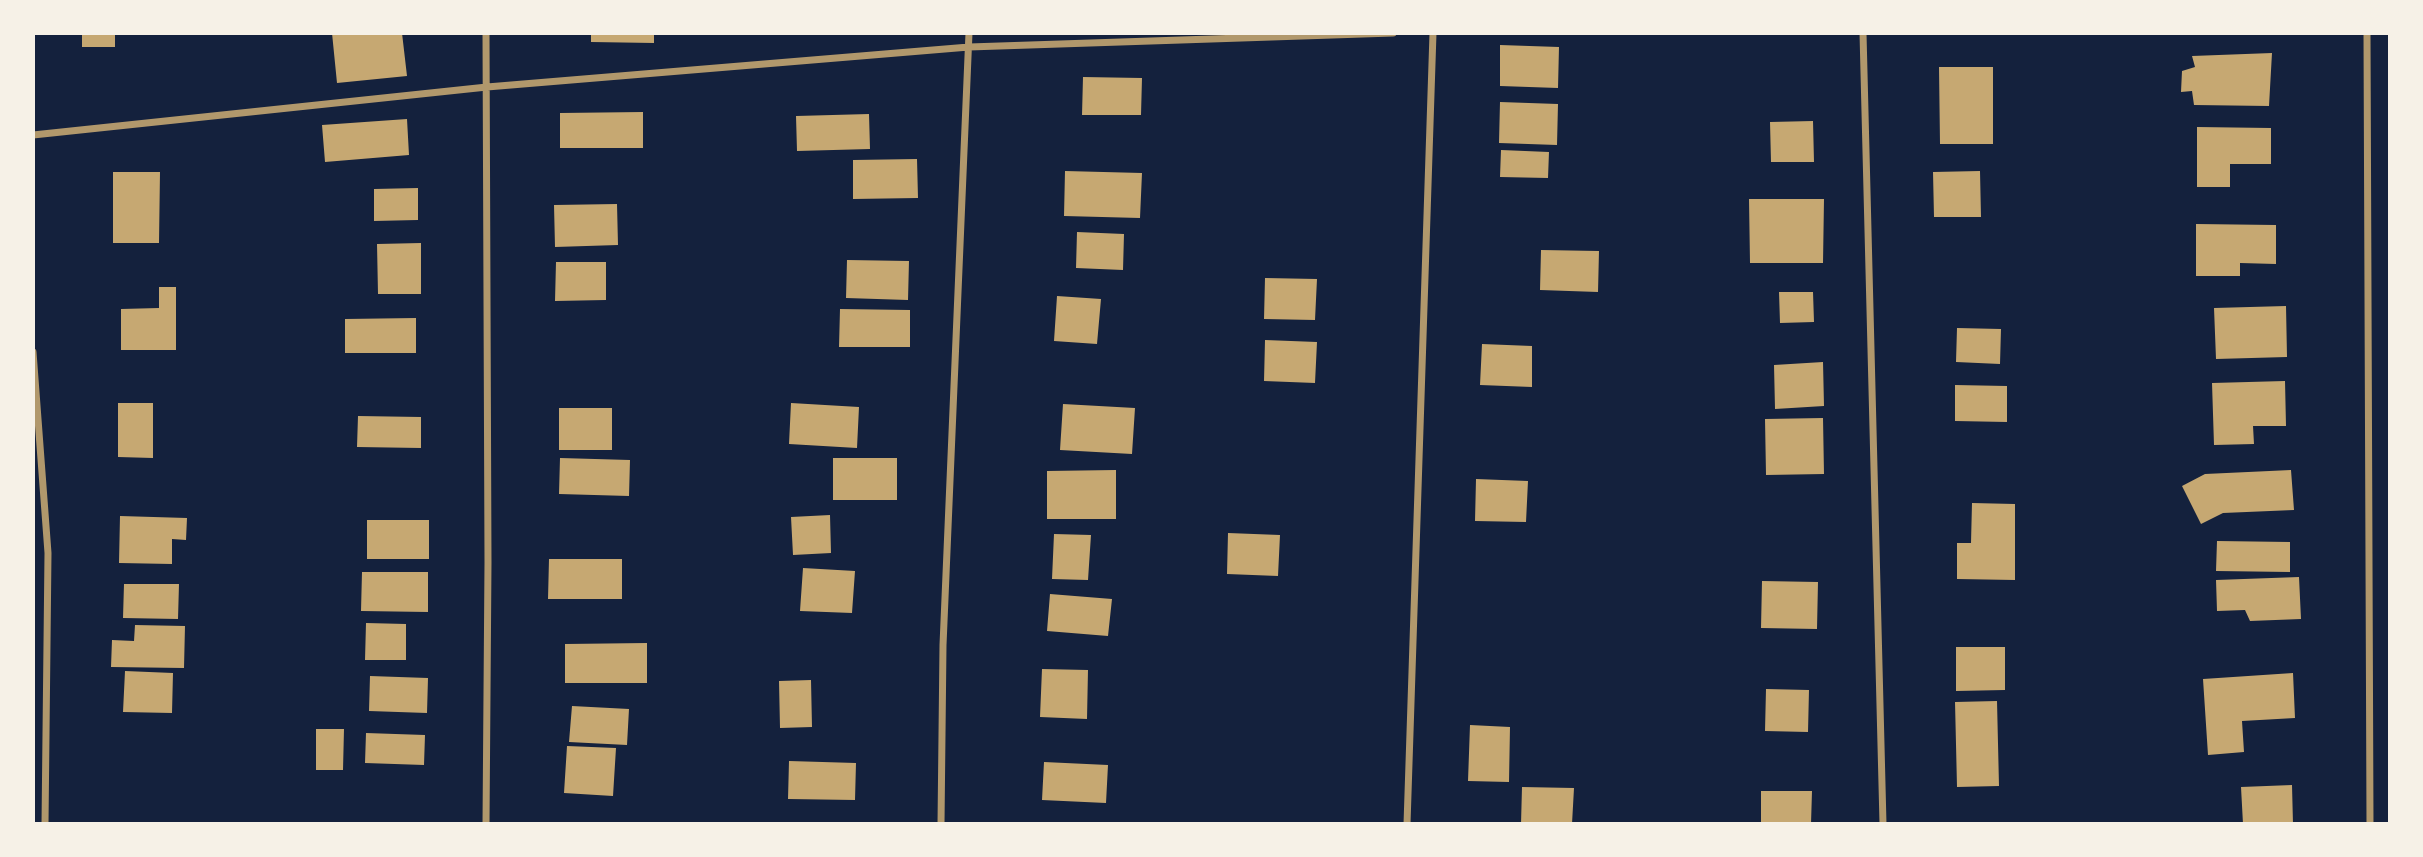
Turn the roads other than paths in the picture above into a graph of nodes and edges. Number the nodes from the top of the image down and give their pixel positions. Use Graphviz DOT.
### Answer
graph roads {
  1 [pos="486,33"];
  2 [pos="969,33"];
  3 [pos="1393,33"];
  4 [pos="1433,33"];
  5 [pos="1863,33"];
  6 [pos="2367,33"];
  7 [pos="969,47"];
  8 [pos="487,87"];
  9 [pos="33,135"];
  10 [pos="33,352"];
  11 [pos="45,824"];
  12 [pos="486,824"];
  13 [pos="941,824"];
  14 [pos="1407,824"];
  15 [pos="1882,824"];
  16 [pos="2370,824"];
  1 -- 8 [label="street"];
  2 -- 7 [label="street"];
  3 -- 7 [label="street"];
  4 -- 14 [label="street"];
  5 -- 15 [label="street"];
  6 -- 16 [label="street"];
  7 -- 8 [label="street"];
  7 -- 13 [label="street"];
  8 -- 9 [label="street"];
  8 -- 12 [label="street"];
  10 -- 11 [label="street"];
}
